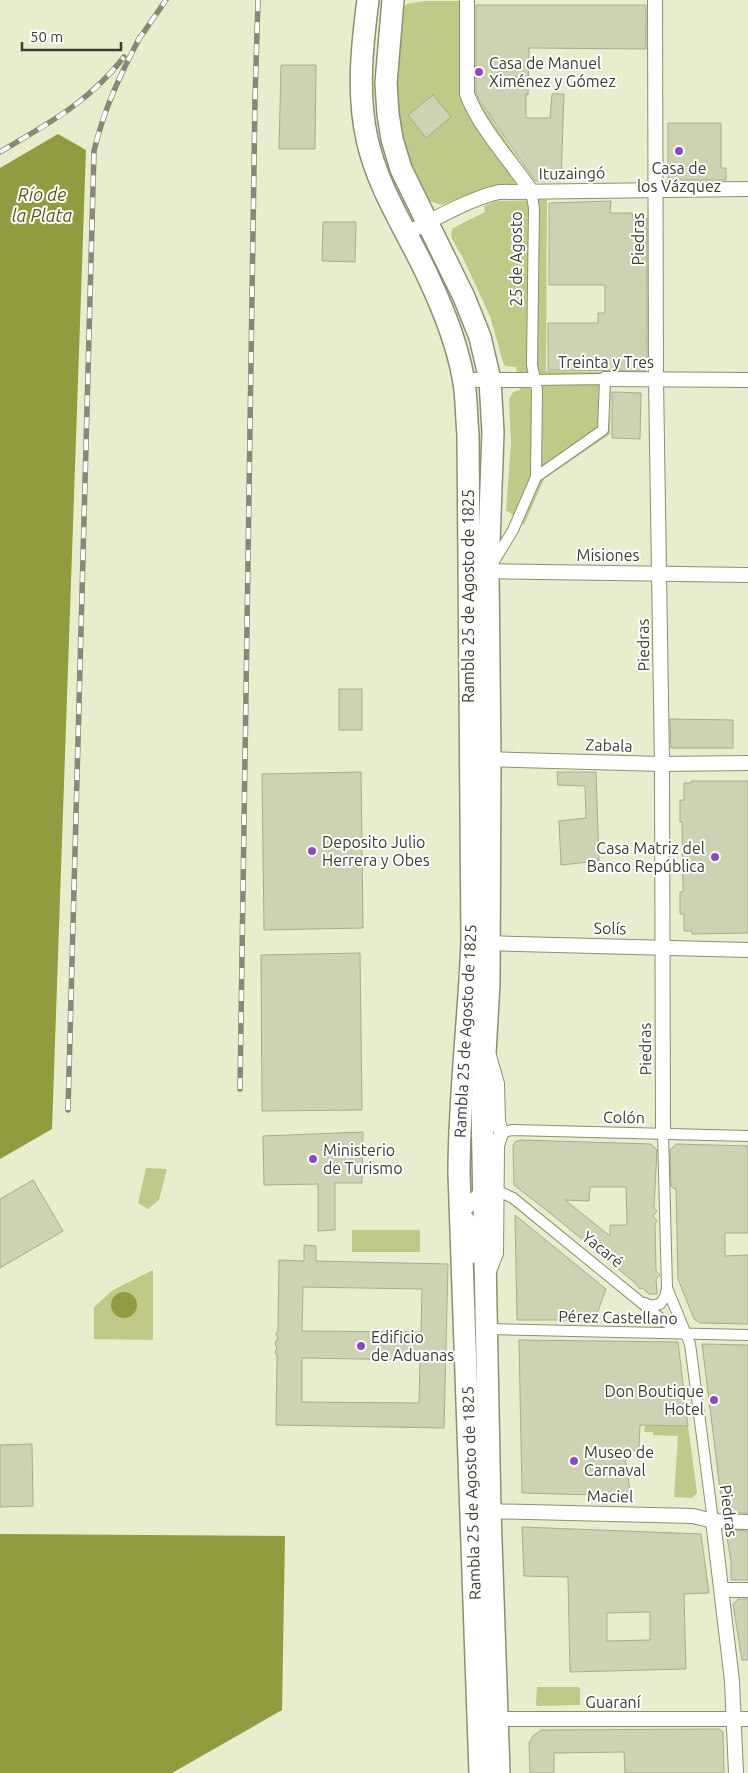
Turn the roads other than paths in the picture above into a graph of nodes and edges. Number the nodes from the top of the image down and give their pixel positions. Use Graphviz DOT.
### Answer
graph roads {
  1 [pos="368,0"];
  2 [pos="393,0"];
  3 [pos="467,0"];
  4 [pos="655,0"];
  5 [pos="655,189"];
  6 [pos="748,189"];
  7 [pos="531,191"];
  8 [pos="428,222"];
  9 [pos="406,234"];
  10 [pos="604,379"];
  11 [pos="656,379"];
  12 [pos="464,380"];
  13 [pos="490,380"];
  14 [pos="535,380"];
  15 [pos="748,380"];
  16 [pos="536,477"];
  17 [pos="478,571"];
  18 [pos="659,572"];
  19 [pos="748,575"];
  20 [pos="480,759"];
  21 [pos="748,763"];
  22 [pos="662,764"];
  23 [pos="481,943"];
  24 [pos="662,947"];
  25 [pos="748,950"];
  26 [pos="485,1043"];
  27 [pos="663,1133"];
  28 [pos="501,1134"];
  29 [pos="748,1136"];
  30 [pos="491,1191"];
  31 [pos="461,1213"];
  32 [pos="667,1288"];
  33 [pos="639,1301"];
  34 [pos="486,1329"];
  35 [pos="686,1334"];
  36 [pos="748,1335"];
  37 [pos="487,1368"];
  38 [pos="481,1511"];
  39 [pos="713,1521"];
  40 [pos="748,1522"];
  41 [pos="722,1590"];
  42 [pos="748,1590"];
  43 [pos="488,1719"];
  44 [pos="741,1719"];
  45 [pos="480,1773"];
  46 [pos="499,1773"];
  47 [pos="736,1773"];
  1 -- 9 [label="main road, Rambla 25 de Agosto de 1825"];
  2 -- 8 [label="main road, Rambla 25 de Agosto de 1825"];
  3 -- 7 [label="street, 25 de Agosto"];
  4 -- 5 [label="street, Piedras"];
  5 -- 6 [label="street, Ituzaingó"];
  5 -- 7 [label="street, Ituzaingó"];
  5 -- 11 [label="street, Piedras"];
  7 -- 8 [label="street, Ituzaingó"];
  7 -- 14 [label="street, 25 de Agosto"];
  8 -- 9 [label="street, Ituzaingó"];
  8 -- 13 [label="main road, Rambla 25 de Agosto de 1825"];
  9 -- 12 [label="main road, Rambla 25 de Agosto de 1825"];
  10 -- 11 [label="street, Treinta y Tres"];
  10 -- 14 [label="street, Treinta y Tres"];
  10 -- 16 [label="street"];
  11 -- 15 [label="street, Treinta y Tres"];
  11 -- 18 [label="street, Piedras"];
  12 -- 13 [label="street, Treinta y Tres"];
  12 -- 17 [label="main road, Rambla 25 de Agosto de 1825"];
  13 -- 14 [label="street, Treinta y Tres"];
  13 -- 17 [label="main road, Rambla 25 de Agosto de 1825"];
  14 -- 16 [label="street, 25 de Agosto"];
  16 -- 17 [label="street, 25 de Agosto"];
  17 -- 18 [label="street, Misiones"];
  17 -- 20 [label="main road, Rambla 25 de Agosto de 1825"];
  18 -- 19 [label="street, Misiones"];
  18 -- 22 [label="street, Piedras"];
  20 -- 22 [label="street, Zabala"];
  20 -- 23 [label="main road, Rambla 25 de Agosto de 1825"];
  21 -- 22 [label="street, Zabala"];
  22 -- 24 [label="street, Piedras"];
  23 -- 24 [label="street, Solís"];
  23 -- 26 [label="main road, Rambla 25 de Agosto de 1825"];
  23 -- 31 [label="main road, Rambla 25 de Agosto de 1825"];
  24 -- 25 [label="street, Solís"];
  24 -- 27 [label="street, Piedras"];
  26 -- 28 [label="street, Rambla 25 de Agosto de 1825"];
  26 -- 30 [label="main road, Rambla 25 de Agosto de 1825"];
  27 -- 28 [label="street, Colón"];
  27 -- 29 [label="street, Colón"];
  27 -- 32 [label="street, Piedras"];
  28 -- 30 [label="street, Rambla 25 de Agosto de 1825"];
  30 -- 31 [label="street"];
  30 -- 33 [label="street, Yacaré"];
  30 -- 34 [label="main road, Rambla 25 de Agosto de 1825"];
  31 -- 37 [label="street, Rambla 25 de Agosto de 1825"];
  31 -- 38 [label="main road, Rambla 25 de Agosto de 1825"];
  32 -- 33 [label="street"];
  32 -- 35 [label="street, Piedras"];
  33 -- 35 [label="street, Yacaré"];
  34 -- 35 [label="street, Pérez Castellano"];
  34 -- 37 [label="main road, Rambla 25 de Agosto de 1825"];
  35 -- 36 [label="street, Pérez Castellano"];
  35 -- 39 [label="street, Piedras"];
  37 -- 38 [label="main road, Rambla 25 de Agosto de 1825"];
  38 -- 39 [label="street, Maciel"];
  38 -- 43 [label="main road, Rambla 25 de Agosto de 1825"];
  39 -- 40 [label="street, Maciel"];
  39 -- 41 [label="street, Piedras"];
  41 -- 42 [label="street"];
  41 -- 44 [label="street, Piedras"];
  43 -- 44 [label="street, Guaraní"];
  43 -- 45 [label="main road, Rambla 25 de Agosto de 1825"];
  43 -- 46 [label="main road, Rambla 25 de Agosto de 1825"];
  44 -- 47 [label="street, Piedras"];
}
